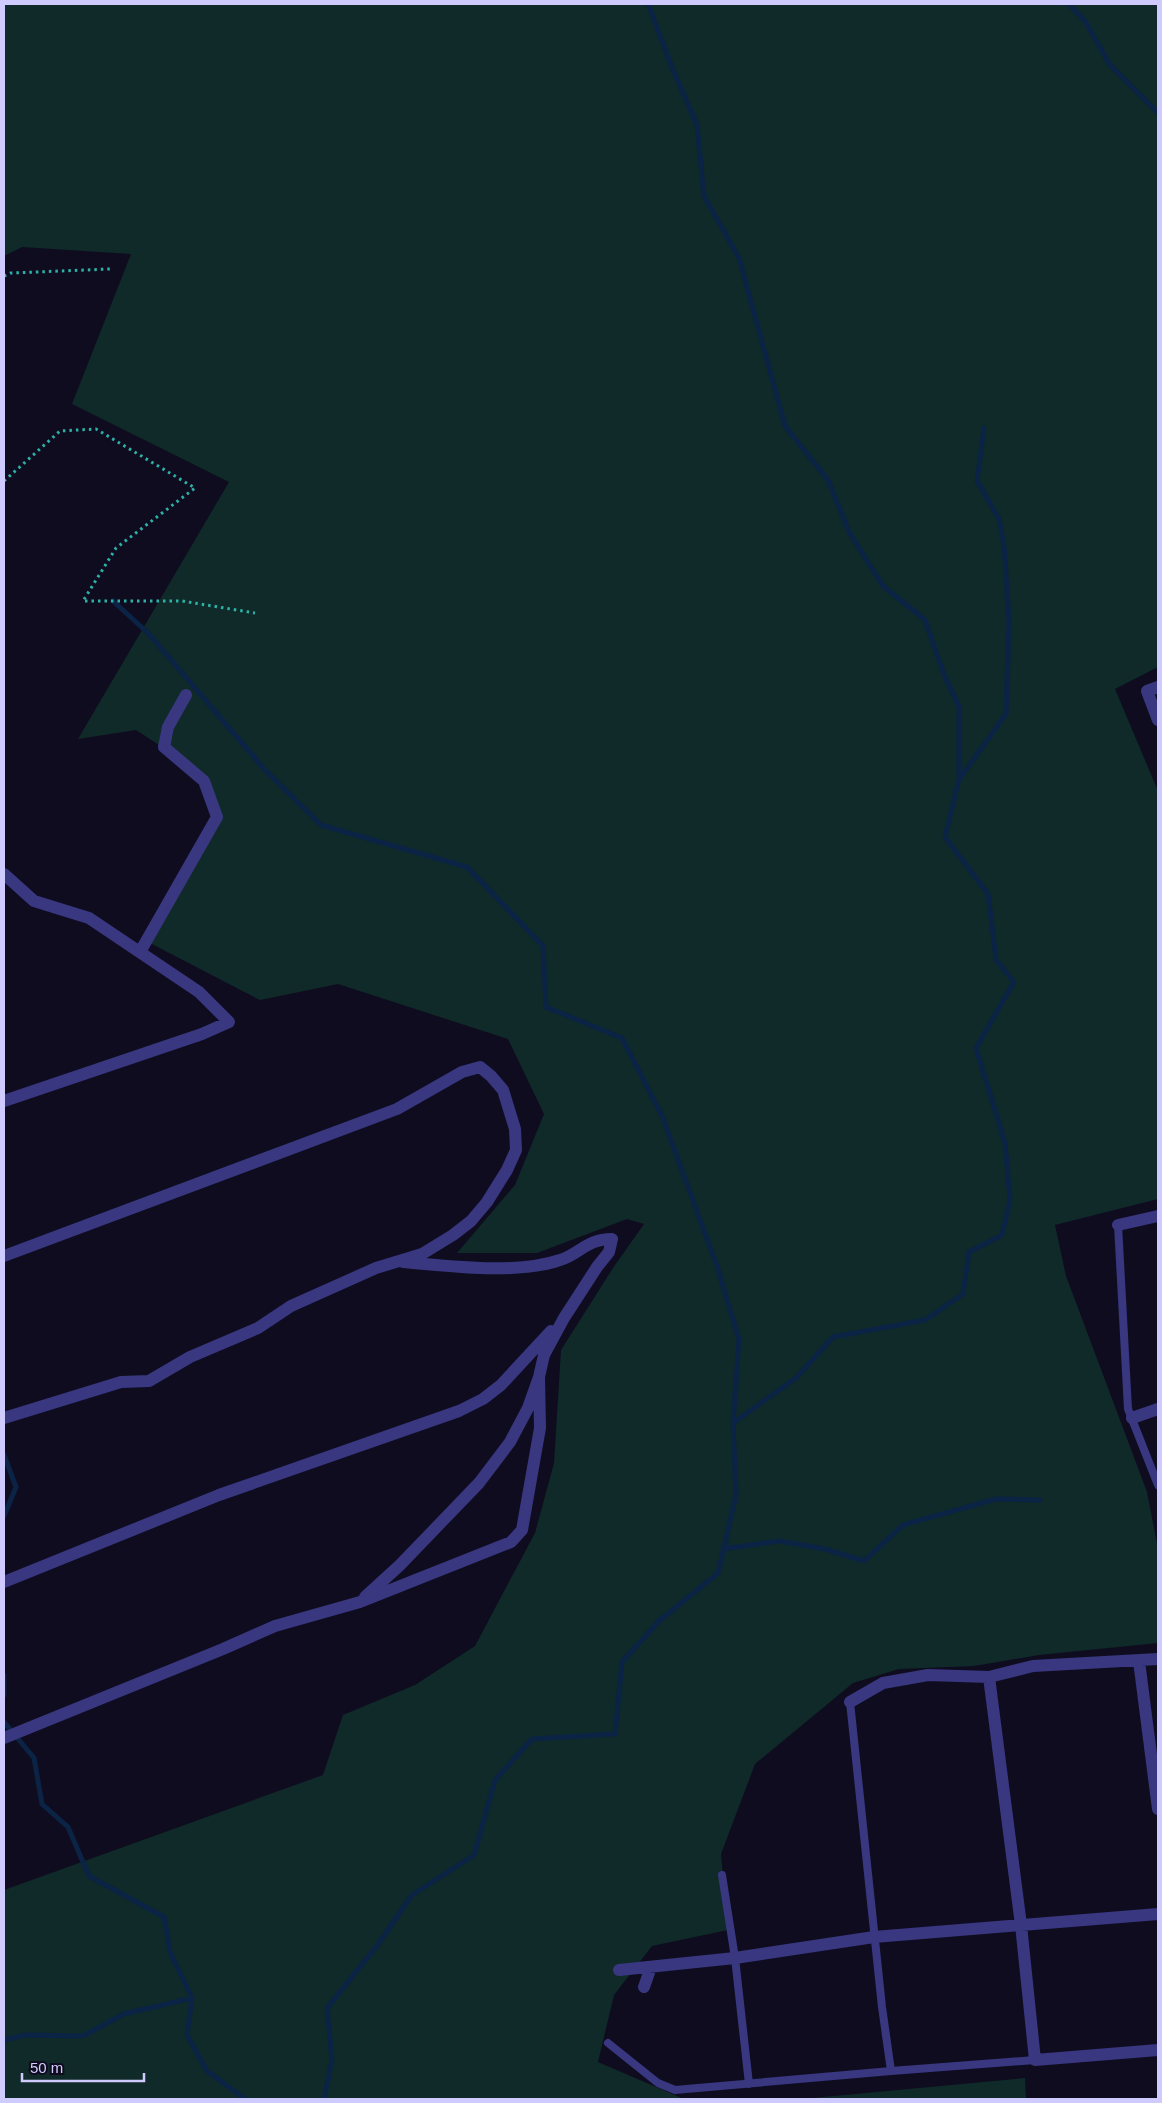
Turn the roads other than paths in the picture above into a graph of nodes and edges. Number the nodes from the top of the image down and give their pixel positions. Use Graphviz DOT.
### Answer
graph roads {
  1 [pos="1158,687"];
  2 [pos="186,696"];
  3 [pos="1158,720"];
  4 [pos="4,874"];
  5 [pos="140,952"];
  6 [pos="4,1101"];
  7 [pos="1158,1216"];
  8 [pos="1118,1225"];
  9 [pos="4,1256"];
  10 [pos="396,1262"];
  11 [pos="564,1318"];
  12 [pos="539,1377"];
  13 [pos="1158,1409"];
  14 [pos="4,1418"];
  15 [pos="1132,1418"];
  16 [pos="1158,1485"];
  17 [pos="4,1582"];
  18 [pos="360,1602"];
  19 [pos="1158,1659"];
  20 [pos="1140,1661"];
  21 [pos="989,1677"];
  22 [pos="850,1702"];
  23 [pos="4,1738"];
  24 [pos="1158,1809"];
  25 [pos="722,1875"];
  26 [pos="1158,1914"];
  27 [pos="1021,1926"];
  28 [pos="874,1936"];
  29 [pos="735,1958"];
  30 [pos="651,1967"];
  31 [pos="619,1970"];
  32 [pos="644,1987"];
  33 [pos="608,2043"];
  34 [pos="1158,2050"];
  35 [pos="1034,2060"];
  36 [pos="891,2071"];
  37 [pos="749,2084"];
  1 -- 3 [label="street"];
  2 -- 5 [label="street"];
  4 -- 5 [label="street"];
  5 -- 6 [label="street"];
  7 -- 8 [label="street"];
  8 -- 15 [label="lane"];
  9 -- 10 [label="street"];
  10 -- 11 [label="street"];
  10 -- 14 [label="street"];
  11 -- 12 [label="street"];
  11 -- 17 [label="street"];
  12 -- 18 [label="street"];
  12 -- 18 [label="street"];
  13 -- 15 [label="street"];
  15 -- 16 [label="lane"];
  18 -- 23 [label="street"];
  19 -- 20 [label="street"];
  20 -- 21 [label="street"];
  20 -- 24 [label="street"];
  21 -- 22 [label="street"];
  21 -- 27 [label="street"];
  22 -- 28 [label="lane"];
  25 -- 29 [label="lane"];
  26 -- 27 [label="street"];
  27 -- 28 [label="street"];
  27 -- 35 [label="street"];
  28 -- 29 [label="street"];
  28 -- 36 [label="lane"];
  29 -- 30 [label="street"];
  29 -- 37 [label="lane"];
  30 -- 31 [label="street"];
  30 -- 32 [label="street"];
  33 -- 37 [label="lane"];
  34 -- 35 [label="street"];
  35 -- 36 [label="lane"];
  36 -- 37 [label="lane"];
}
